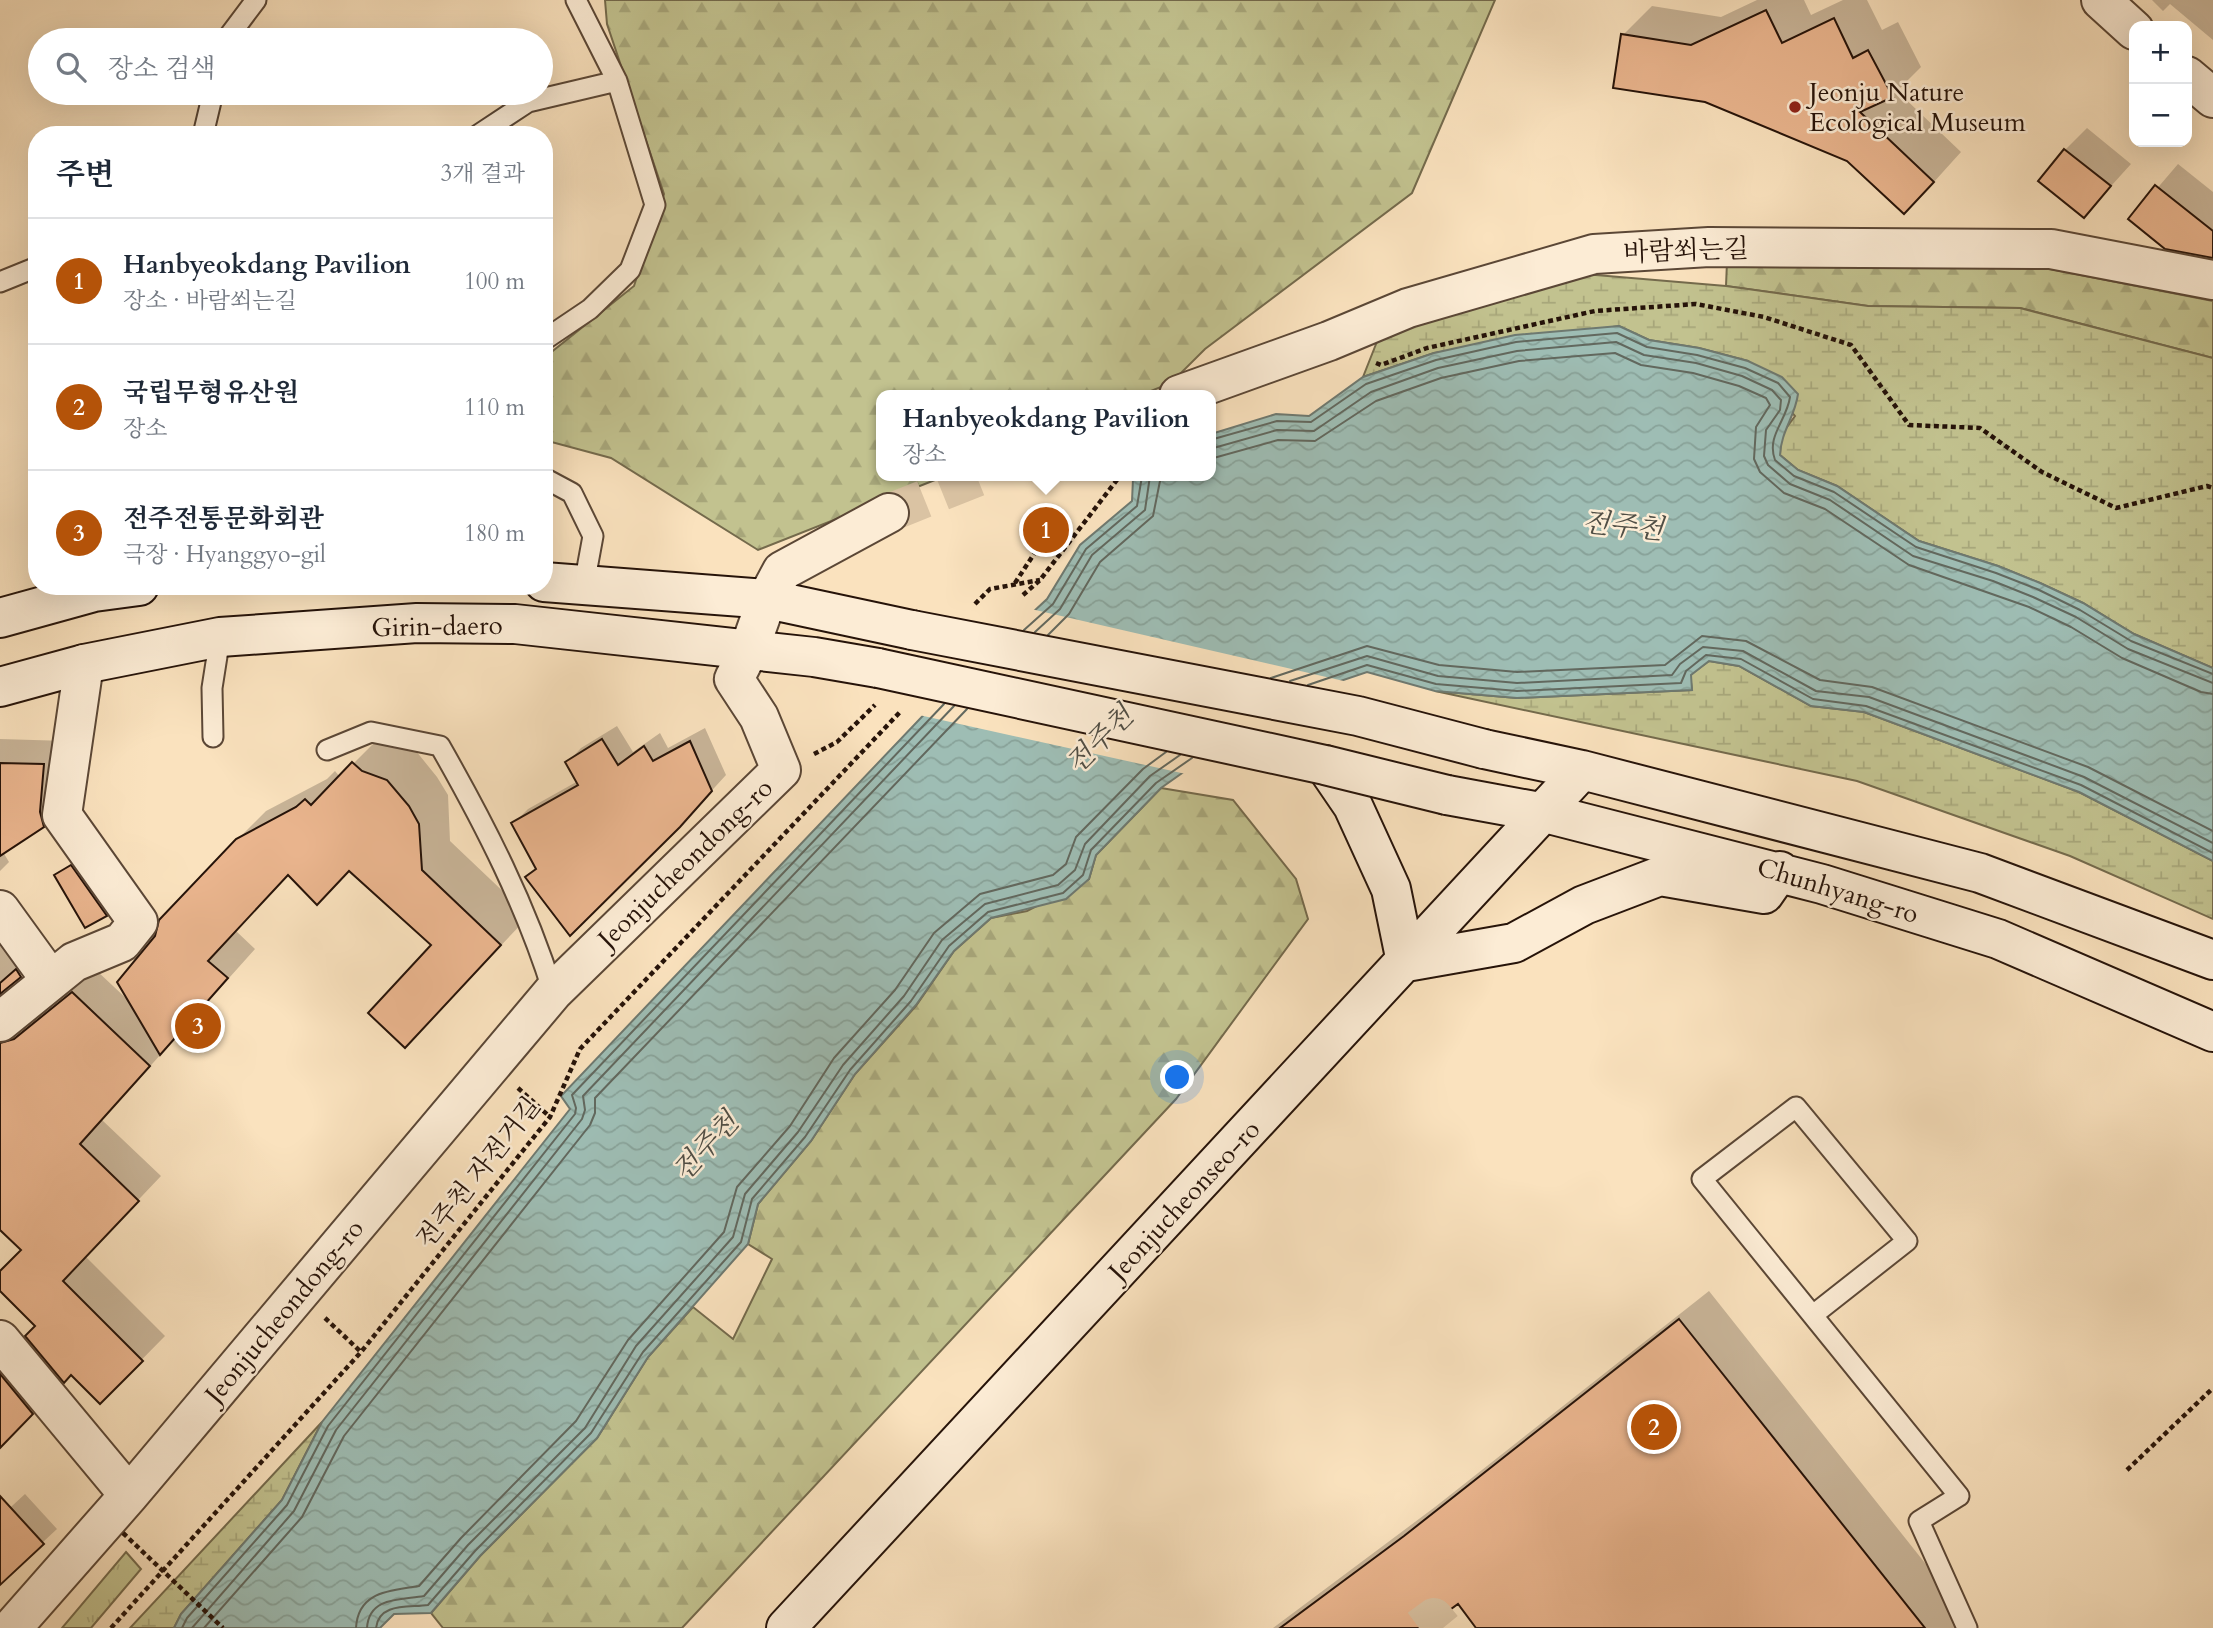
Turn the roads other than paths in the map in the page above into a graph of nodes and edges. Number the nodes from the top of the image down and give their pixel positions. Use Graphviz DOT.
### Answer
graph roads {
  1 [pos="256,0"];
  2 [pos="576,0"];
  3 [pos="2101,0"];
  4 [pos="2129,25"];
  5 [pos="235,28"];
  6 [pos="2192,80"];
  7 [pos="617,81"];
  8 [pos="553,96"];
  9 [pos="2213,98"];
  10 [pos="211,105"];
  11 [pos="523,105"];
  12 [pos="205,126"];
  13 [pos="492,126"];
  14 [pos="28,271"];
  15 [pos="2213,280"];
  16 [pos="0,282"];
  17 [pos="553,334"];
  18 [pos="1193,390"];
  19 [pos="553,483"];
  20 [pos="889,513"];
  21 [pos="553,583"];
  22 [pos="584,585"];
  23 [pos="86,595"];
  24 [pos="766,599"];
  25 [pos="0,618"];
  26 [pos="220,638"];
  27 [pos="749,650"];
  28 [pos="84,664"];
  29 [pos="0,687"];
  30 [pos="213,737"];
  31 [pos="327,750"];
  32 [pos="1325,765"];
  33 [pos="1582,770"];
  34 [pos="1545,813"];
  35 [pos="1780,871"];
  36 [pos="0,910"];
  37 [pos="2213,960"];
  38 [pos="1406,962"];
  39 [pos="50,979"];
  40 [pos="553,992"];
  41 [pos="0,1021"];
  42 [pos="2213,1032"];
  43 [pos="1813,1315"];
  44 [pos="0,1340"];
  45 [pos="129,1494"];
  46 [pos="12,1628"];
  47 [pos="786,1628"];
  48 [pos="1966,1628"];
  1 -- 5 [label="lane"];
  2 -- 7 [label="lane"];
  3 -- 4 [label="street"];
  6 -- 9 [label="street"];
  7 -- 8 [label="lane"];
  7 -- 17 [label="lane"];
  10 -- 12 [label="lane"];
  11 -- 13 [label="lane"];
  14 -- 16 [label="lane"];
  15 -- 18 [label="street, 바람쐬는길"];
  19 -- 22 [label="lane"];
  20 -- 24 [label="street"];
  21 -- 22 [label="street"];
  22 -- 24 [label="street"];
  23 -- 25 [label="street"];
  24 -- 27 [label="street"];
  24 -- 33 [label="street, Chunhyang-ro, bridge"];
  26 -- 27 [label="street, Girin-daero"];
  26 -- 28 [label="street, Girin-daero"];
  26 -- 30 [label="lane"];
  27 -- 32 [label="street, Girin-daero, bridge"];
  27 -- 40 [label="street, Jeonjucheondong-ro"];
  28 -- 29 [label="street, Girin-daero"];
  28 -- 39 [label="street"];
  31 -- 40 [label="lane"];
  32 -- 34 [label="street, Chunhyang-ro, bridge"];
  32 -- 38 [label="street"];
  33 -- 34 [label="street, Jeonjucheonseo-ro"];
  33 -- 37 [label="street, Chunhyang-ro"];
  34 -- 35 [label="street, Chunhyang-ro"];
  34 -- 38 [label="street, Jeonjucheonseo-ro"];
  35 -- 38 [label="street"];
  35 -- 42 [label="street, Chunhyang-ro"];
  36 -- 39 [label="street"];
  38 -- 47 [label="street, Jeonjucheonseo-ro"];
  39 -- 41 [label="street"];
  40 -- 45 [label="street, Jeonjucheondong-ro"];
  43 -- 43 [label="lane"];
  43 -- 48 [label="lane"];
  44 -- 45 [label="street"];
  45 -- 46 [label="street, Jeonjucheondong-ro"];
}
